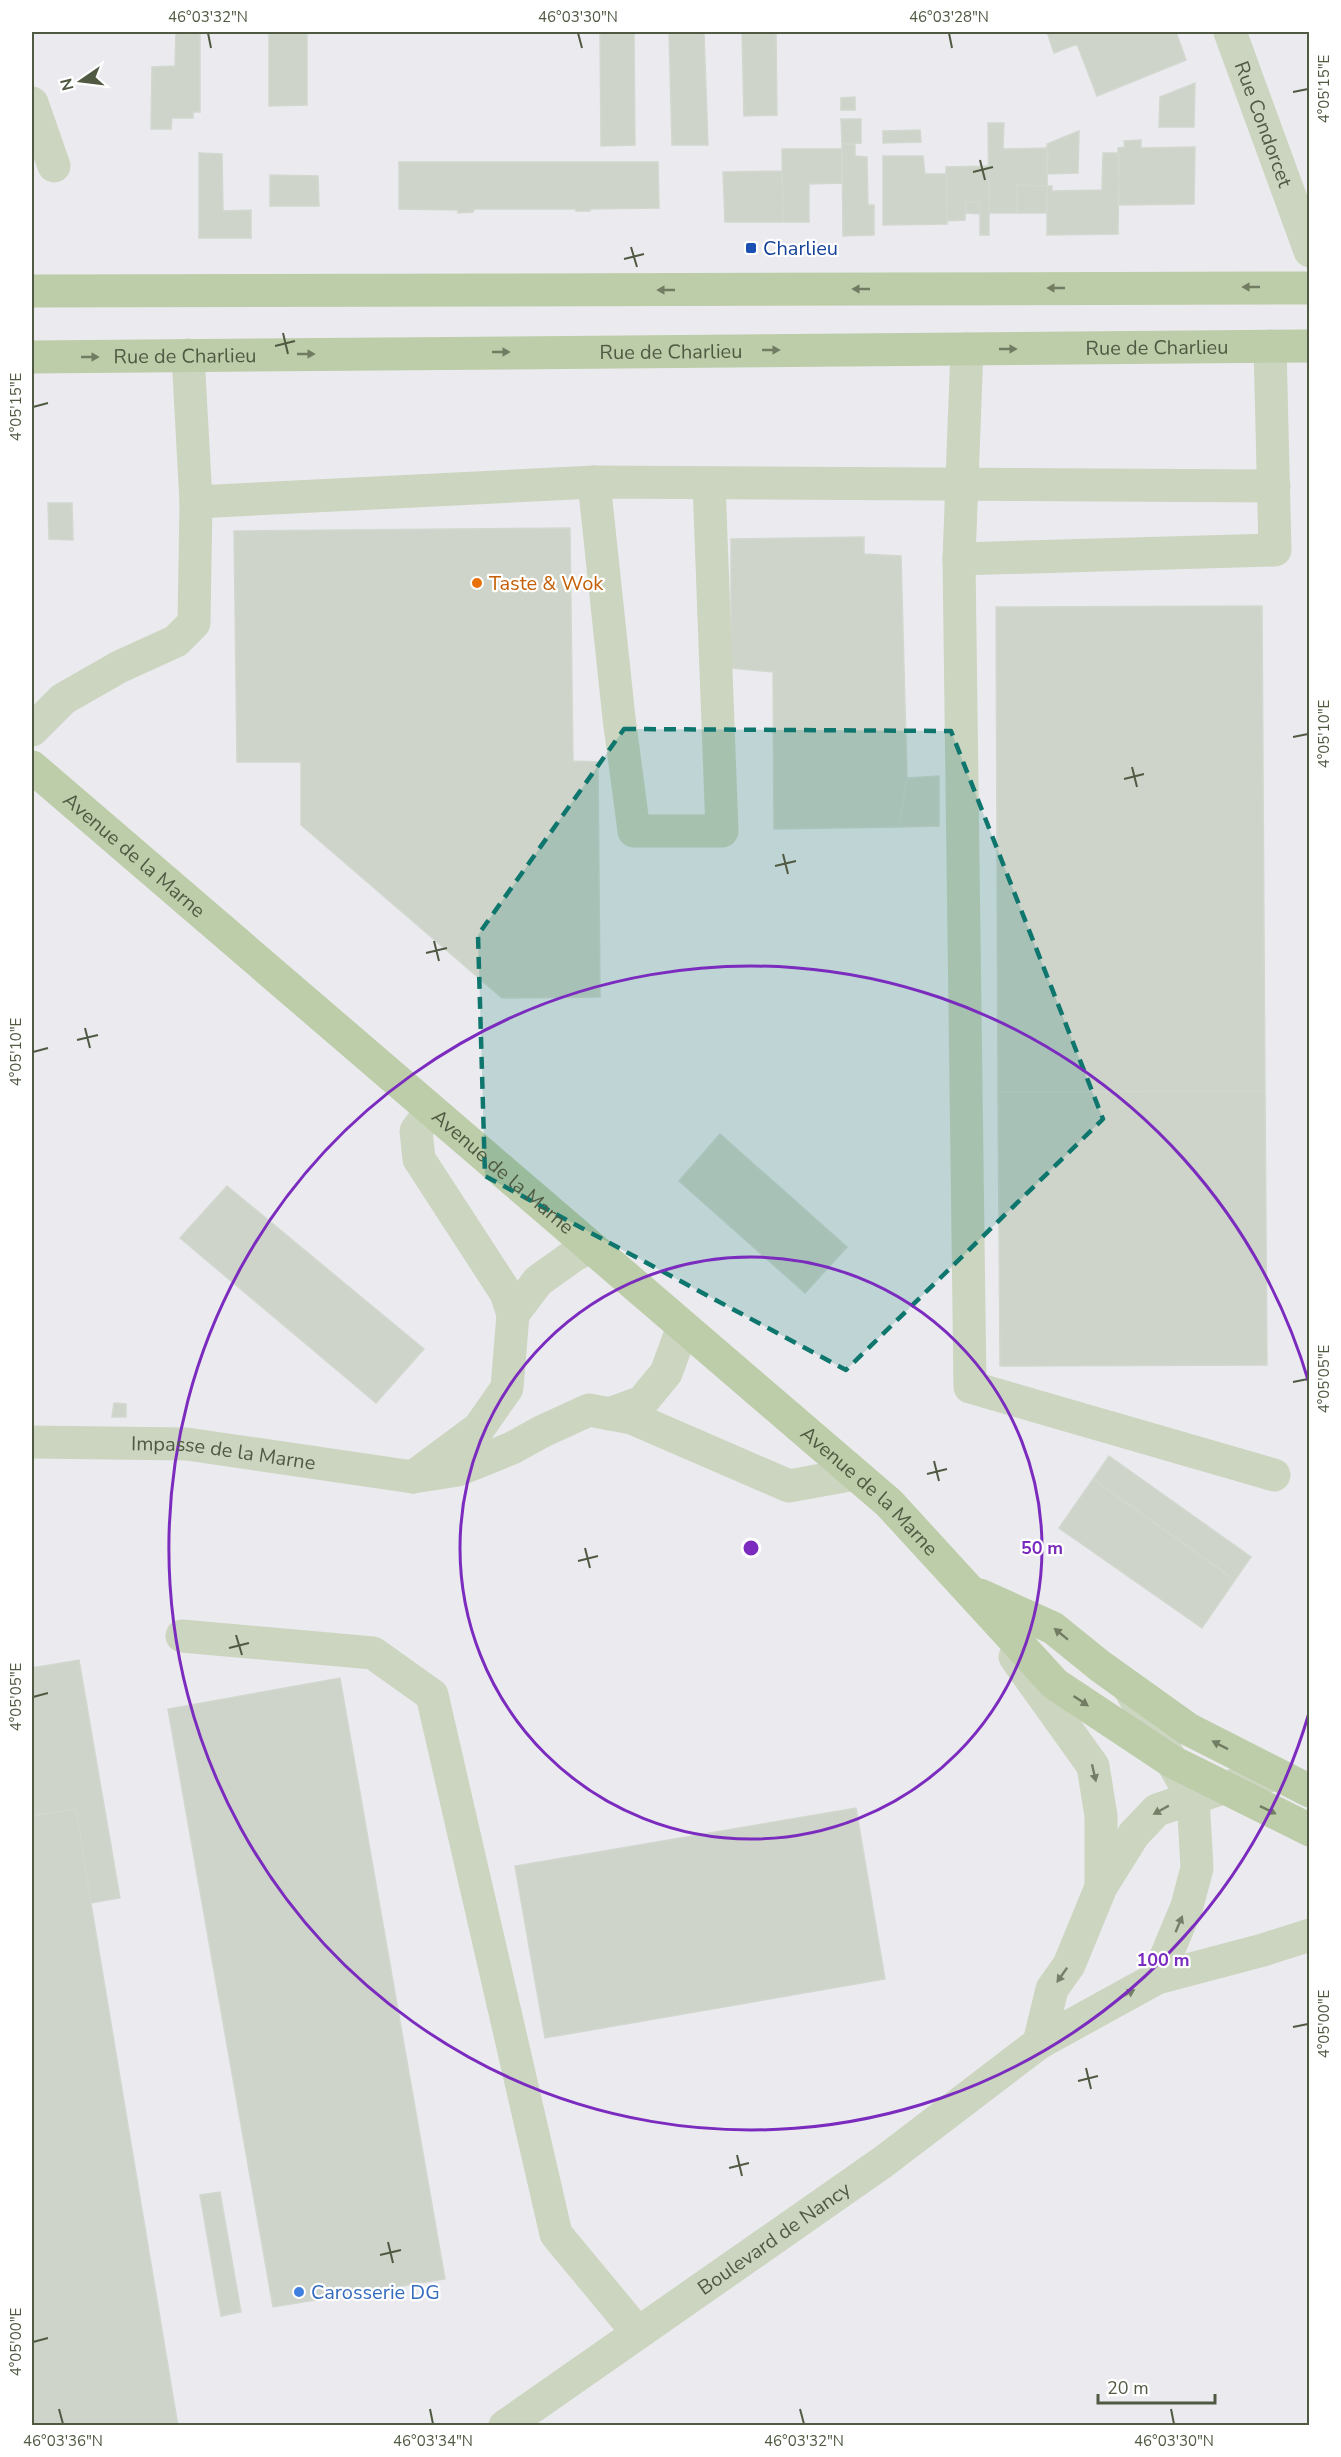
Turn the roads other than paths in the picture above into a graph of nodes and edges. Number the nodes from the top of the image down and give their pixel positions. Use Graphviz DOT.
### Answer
graph roads {
  1 [pos="1230,32"];
  2 [pos="32,103"];
  3 [pos="54,166"];
  4 [pos="1310,251"];
  5 [pos="1310,288"];
  6 [pos="32,291"];
  7 [pos="1270,346"];
  8 [pos="1310,346"];
  9 [pos="967,349"];
  10 [pos="189,355"];
  11 [pos="32,357"];
  12 [pos="594,482"];
  13 [pos="709,483"];
  14 [pos="961,485"];
  15 [pos="1274,486"];
  16 [pos="196,502"];
  17 [pos="959,559"];
  18 [pos="32,730"];
  19 [pos="32,767"];
  20 [pos="431,1110"];
  21 [pos="590,1247"];
  22 [pos="513,1314"];
  23 [pos="683,1327"];
  24 [pos="609,1414"];
  25 [pos="32,1442"];
  26 [pos="855,1474"];
  27 [pos="1274,1474"];
  28 [pos="413,1477"];
  29 [pos="965,1588"];
  30 [pos="182,1636"];
  31 [pos="1128,1686"];
  32 [pos="1171,1761"];
  33 [pos="1276,1774"];
  34 [pos="1223,1788"];
  35 [pos="1310,1791"];
  36 [pos="1192,1798"];
  37 [pos="1310,1830"];
  38 [pos="1101,1887"];
  39 [pos="1310,1935"];
  40 [pos="1157,1978"];
  41 [pos="1039,2043"];
  42 [pos="638,2333"];
  43 [pos="505,2426"];
  1 -- 4 [label="street, Rue Condorcet"];
  2 -- 3 [label="street"];
  5 -- 6 [label="main road, one-way"];
  7 -- 8 [label="main road, Rue de Charlieu"];
  9 -- 7 [label="main road, Rue de Charlieu, one-way"];
  7 -- 15 [label="street"];
  10 -- 9 [label="main road, Rue de Charlieu, one-way"];
  9 -- 14 [label="street"];
  11 -- 10 [label="main road, Rue de Charlieu, one-way"];
  10 -- 16 [label="street"];
  12 -- 13 [label="street"];
  12 -- 13 [label="street"];
  12 -- 16 [label="street"];
  13 -- 14 [label="street"];
  14 -- 15 [label="street"];
  14 -- 17 [label="street"];
  15 -- 17 [label="street"];
  16 -- 18 [label="street"];
  17 -- 27 [label="street"];
  19 -- 20 [label="main road, Avenue de la Marne"];
  20 -- 21 [label="main road, Avenue de la Marne"];
  20 -- 22 [label="street"];
  21 -- 22 [label="street"];
  21 -- 23 [label="main road, Avenue de la Marne"];
  22 -- 28 [label="street"];
  23 -- 24 [label="street, Impasse de la Marne"];
  23 -- 26 [label="main road, Avenue de la Marne"];
  24 -- 26 [label="street, Impasse de la Marne"];
  24 -- 28 [label="street, Impasse de la Marne"];
  25 -- 28 [label="street, Impasse de la Marne"];
  26 -- 29 [label="main road, Avenue de la Marne"];
  31 -- 29 [label="main road, Avenue de la Marne, one-way"];
  29 -- 32 [label="main road, Avenue de la Marne, one-way"];
  29 -- 38 [label="street, one-way"];
  30 -- 42 [label="street"];
  31 -- 32 [label="street"];
  33 -- 31 [label="main road, Avenue de la Marne, one-way"];
  32 -- 34 [label="main road, Avenue de la Marne"];
  32 -- 36 [label="street"];
  33 -- 34 [label="street"];
  33 -- 35 [label="main road, Avenue de la Marne"];
  34 -- 36 [label="street"];
  34 -- 37 [label="main road, Avenue de la Marne, one-way"];
  36 -- 38 [label="street, one-way"];
  40 -- 36 [label="street, one-way"];
  38 -- 41 [label="street, one-way"];
  39 -- 40 [label="street, Boulevard de Nancy"];
  41 -- 40 [label="street, Boulevard de Nancy, one-way"];
  41 -- 42 [label="street, Boulevard de Nancy"];
  42 -- 43 [label="street, Boulevard de Nancy"];
}
